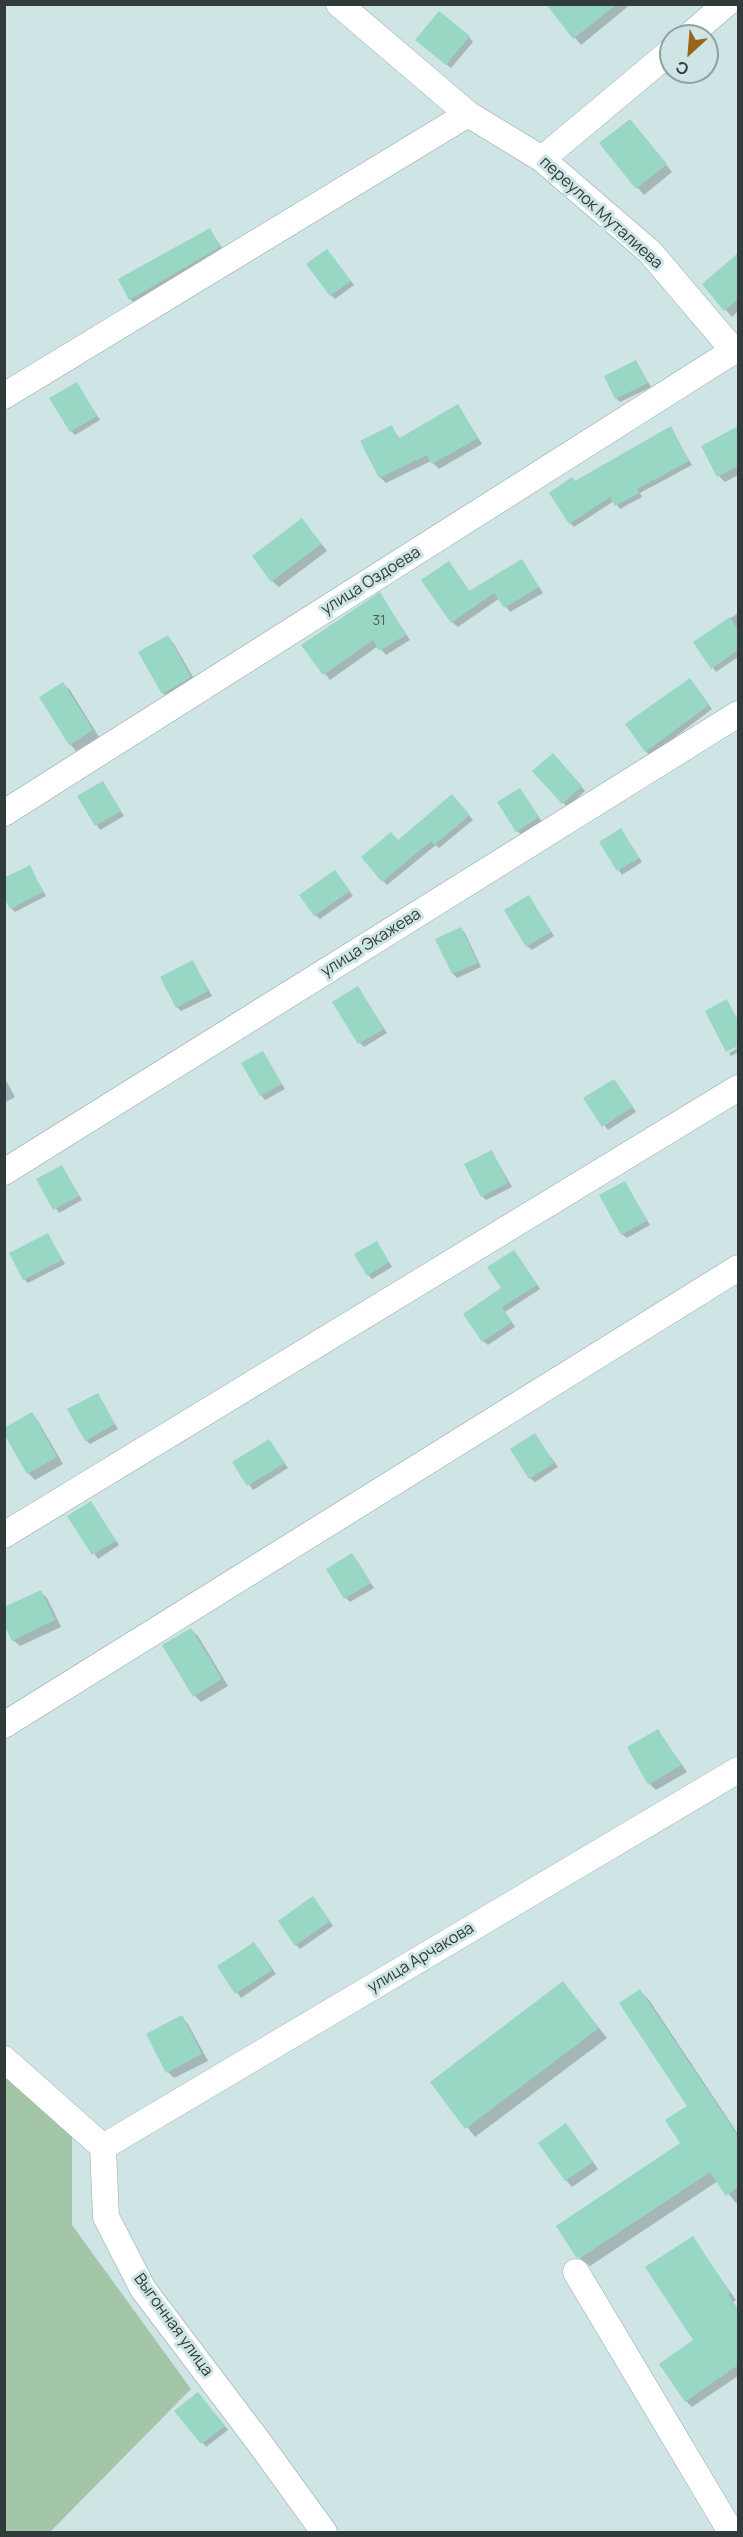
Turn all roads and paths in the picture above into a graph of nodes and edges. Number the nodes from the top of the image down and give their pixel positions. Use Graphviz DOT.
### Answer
graph roads {
  1 [pos="339,4"];
  2 [pos="726,4"];
  3 [pos="703,24"];
  4 [pos="659,61"];
  5 [pos="468,114"];
  6 [pos="542,159"];
  7 [pos="736,349"];
  8 [pos="4,396"];
  9 [pos="738,714"];
  10 [pos="4,813"];
  11 [pos="738,1088"];
  12 [pos="4,1172"];
  13 [pos="738,1268"];
  14 [pos="4,1535"];
  15 [pos="4,1725"];
  16 [pos="738,1770"];
  17 [pos="4,2060"];
  18 [pos="103,2147"];
  19 [pos="576,2272"];
  20 [pos="324,2532"];
  21 [pos="731,2532"];
  1 -- 5 [label="street, переулок Муталиева"];
  2 -- 3 [label="street"];
  4 -- 6 [label="street"];
  5 -- 6 [label="street, переулок Муталиева"];
  5 -- 8 [label="street"];
  6 -- 7 [label="street, переулок Муталиева"];
  7 -- 10 [label="street, улица Оздоева"];
  9 -- 12 [label="street, улица Экажева"];
  11 -- 14 [label="street"];
  13 -- 15 [label="street"];
  16 -- 18 [label="street, улица Арчакова"];
  17 -- 18 [label="street"];
  18 -- 20 [label="street, Выгонная улица"];
  19 -- 21 [label="street"];
}
